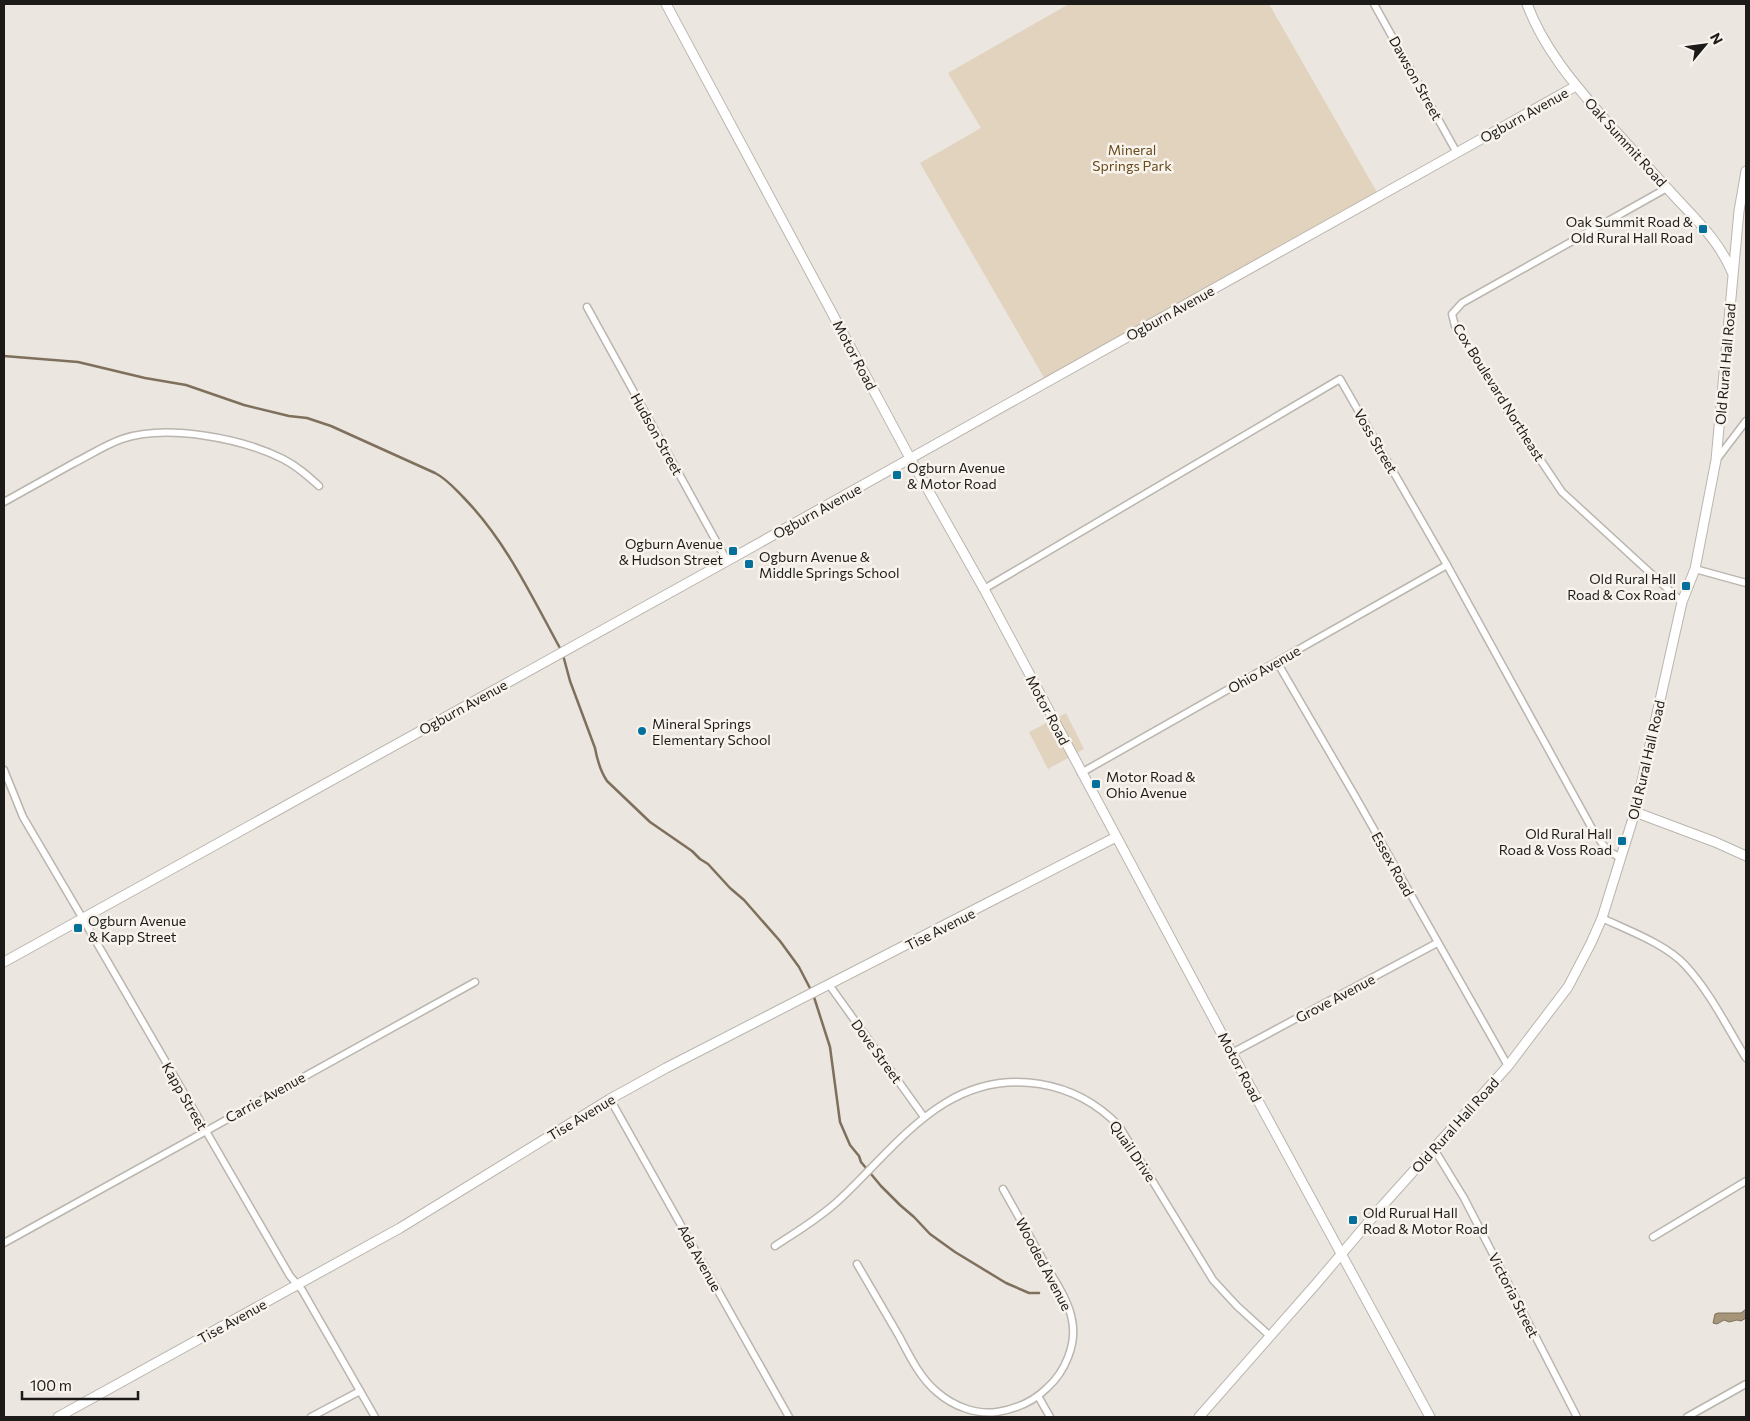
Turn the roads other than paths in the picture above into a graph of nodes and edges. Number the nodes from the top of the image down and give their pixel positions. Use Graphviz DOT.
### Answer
graph roads {
  1 [pos="666,4"];
  2 [pos="1374,4"];
  3 [pos="1527,4"];
  4 [pos="1576,86"];
  5 [pos="1457,153"];
  6 [pos="1746,171"];
  7 [pos="1667,188"];
  8 [pos="1733,274"];
  9 [pos="587,307"];
  10 [pos="1746,421"];
  11 [pos="910,458"];
  12 [pos="1716,460"];
  13 [pos="320,486"];
  14 [pos="4,502"];
  15 [pos="728,561"];
  16 [pos="1446,565"];
  17 [pos="1695,569"];
  18 [pos="1746,583"];
  19 [pos="984,589"];
  20 [pos="1682,602"];
  21 [pos="1277,662"];
  22 [pos="4,770"];
  23 [pos="1081,773"];
  24 [pos="1635,812"];
  25 [pos="1116,837"];
  26 [pos="1746,856"];
  27 [pos="1621,858"];
  28 [pos="83,918"];
  29 [pos="1602,918"];
  30 [pos="1437,943"];
  31 [pos="4,962"];
  32 [pos="475,982"];
  33 [pos="830,986"];
  34 [pos="1232,1053"];
  35 [pos="1746,1058"];
  36 [pos="1508,1066"];
  37 [pos="610,1099"];
  38 [pos="924,1116"];
  39 [pos="205,1130"];
  40 [pos="1434,1149"];
  41 [pos="1746,1181"];
  42 [pos="1003,1189"];
  43 [pos="1653,1237"];
  44 [pos="4,1243"];
  45 [pos="775,1246"];
  46 [pos="1341,1255"];
  47 [pos="857,1264"];
  48 [pos="297,1285"];
  49 [pos="1270,1336"];
  50 [pos="1746,1384"];
  51 [pos="360,1391"];
  52 [pos="1038,1396"];
  53 [pos="58,1417"];
  54 [pos="311,1417"];
  55 [pos="374,1417"];
  56 [pos="789,1417"];
  57 [pos="1050,1417"];
  58 [pos="1199,1417"];
  59 [pos="1430,1417"];
  60 [pos="1577,1417"];
  61 [pos="1687,1417"];
  1 -- 11 [label="street, Motor Road"];
  2 -- 5 [label="street, Dawson Street"];
  3 -- 4 [label="street, Oak Summit Road"];
  4 -- 5 [label="street, Ogburn Avenue"];
  4 -- 7 [label="street, Oak Summit Road"];
  5 -- 11 [label="street, Ogburn Avenue"];
  6 -- 8 [label="street, Old Rural Hall Road"];
  7 -- 8 [label="street, Oak Summit Road"];
  7 -- 20 [label="street, Cox Boulevard Northeast"];
  8 -- 12 [label="street, Old Rural Hall Road"];
  9 -- 15 [label="street, Hudson Street"];
  10 -- 12 [label="street"];
  11 -- 15 [label="street, Ogburn Avenue"];
  11 -- 19 [label="street, Motor Road"];
  12 -- 17 [label="street, Old Rural Hall Road"];
  13 -- 14 [label="street"];
  15 -- 28 [label="street, Ogburn Avenue"];
  16 -- 19 [label="street, Voss Street"];
  16 -- 21 [label="street, Ohio Avenue"];
  16 -- 27 [label="street, Voss Street"];
  17 -- 18 [label="street"];
  17 -- 20 [label="street, Old Rural Hall Road"];
  19 -- 23 [label="street, Motor Road"];
  20 -- 24 [label="street, Old Rural Hall Road"];
  21 -- 23 [label="street, Ohio Avenue"];
  21 -- 30 [label="street, Essex Road"];
  22 -- 28 [label="street, Kapp Street"];
  23 -- 25 [label="street, Motor Road"];
  24 -- 26 [label="street"];
  24 -- 27 [label="street, Old Rural Hall Road"];
  25 -- 33 [label="street, Tise Avenue"];
  25 -- 34 [label="street, Motor Road"];
  27 -- 29 [label="street, Old Rural Hall Road"];
  28 -- 31 [label="street, Ogburn Avenue"];
  28 -- 39 [label="street, Kapp Street"];
  29 -- 35 [label="street"];
  29 -- 36 [label="street, Old Rural Hall Road"];
  30 -- 34 [label="street, Grove Avenue"];
  30 -- 36 [label="street, Essex Road"];
  32 -- 39 [label="street, Carrie Avenue"];
  33 -- 37 [label="street, Tise Avenue"];
  33 -- 38 [label="street, Dove Street"];
  34 -- 46 [label="street, Motor Road"];
  36 -- 40 [label="street, Old Rural Hall Road"];
  37 -- 48 [label="street, Tise Avenue"];
  37 -- 56 [label="street, Ada Avenue"];
  38 -- 45 [label="street, Quail Drive"];
  38 -- 49 [label="street, Quail Drive"];
  39 -- 44 [label="street, Carrie Avenue"];
  39 -- 48 [label="street, Kapp Street"];
  40 -- 46 [label="street, Old Rural Hall Road"];
  40 -- 60 [label="street, Victoria Street"];
  41 -- 43 [label="street"];
  42 -- 52 [label="street, Wooded Avenue"];
  46 -- 49 [label="street, Old Rural Hall Road"];
  46 -- 59 [label="street, Motor Road"];
  47 -- 52 [label="street, Wooded Avenue"];
  48 -- 51 [label="street, Kapp Street"];
  48 -- 53 [label="street, Tise Avenue"];
  49 -- 58 [label="street, Old Rural Hall Road"];
  50 -- 61 [label="street"];
  51 -- 54 [label="street"];
  51 -- 55 [label="street, Kapp Street"];
  52 -- 57 [label="street"];
}
